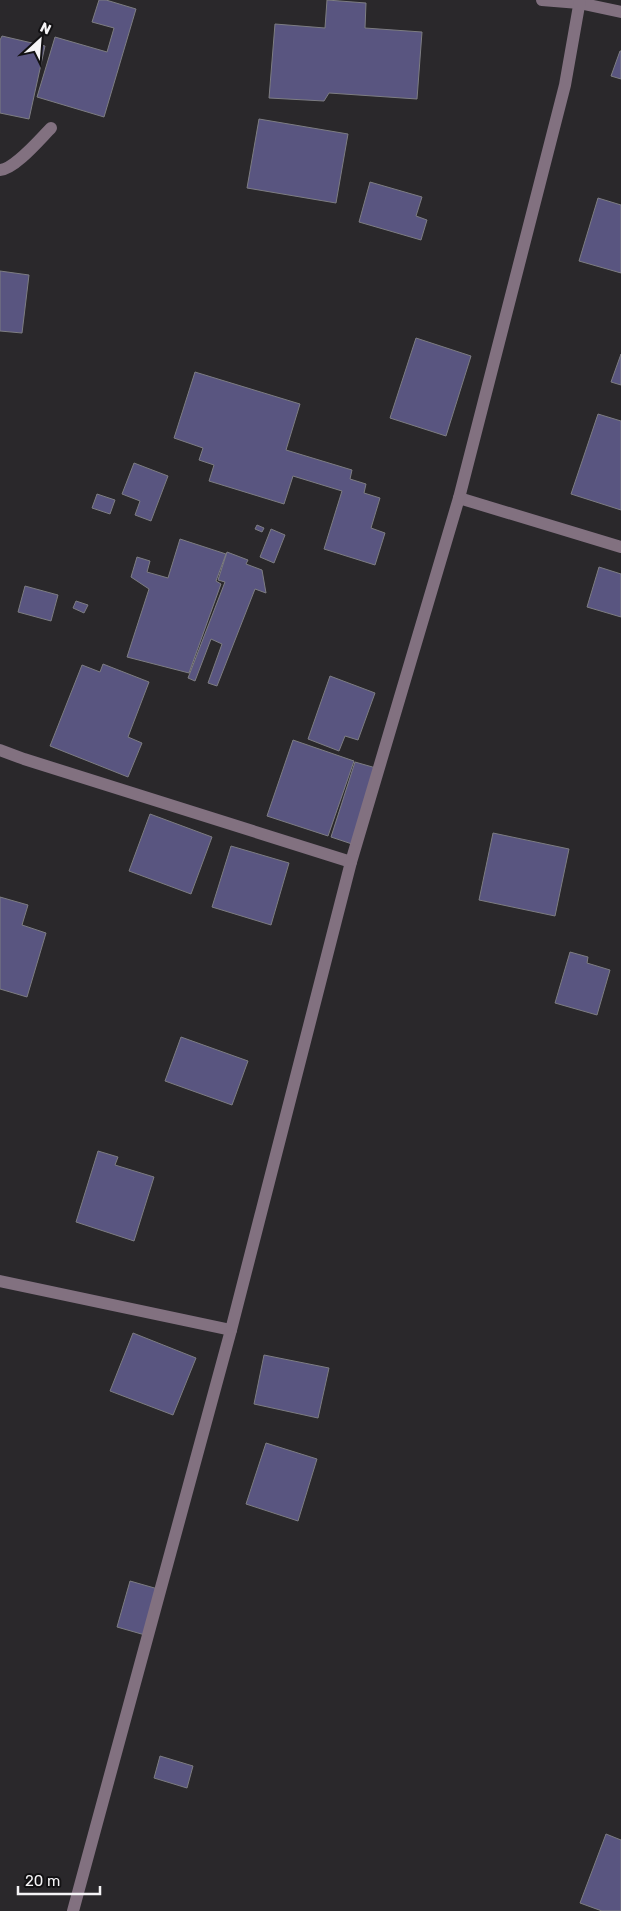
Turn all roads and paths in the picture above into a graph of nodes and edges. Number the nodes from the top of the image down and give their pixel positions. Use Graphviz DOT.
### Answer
graph roads {
  1 [pos="542,0"];
  2 [pos="580,1"];
  3 [pos="621,12"];
  4 [pos="51,128"];
  5 [pos="0,170"];
  6 [pos="459,498"];
  7 [pos="621,547"];
  8 [pos="0,750"];
  9 [pos="350,862"];
  10 [pos="0,1281"];
  11 [pos="231,1330"];
  12 [pos="73,1911"];
  1 -- 2 [label="street"];
  2 -- 3 [label="street"];
  2 -- 6 [label="street"];
  4 -- 5 [label="street"];
  6 -- 7 [label="street"];
  6 -- 9 [label="street"];
  8 -- 9 [label="street"];
  9 -- 11 [label="street"];
  10 -- 11 [label="street"];
  11 -- 12 [label="street"];
}
